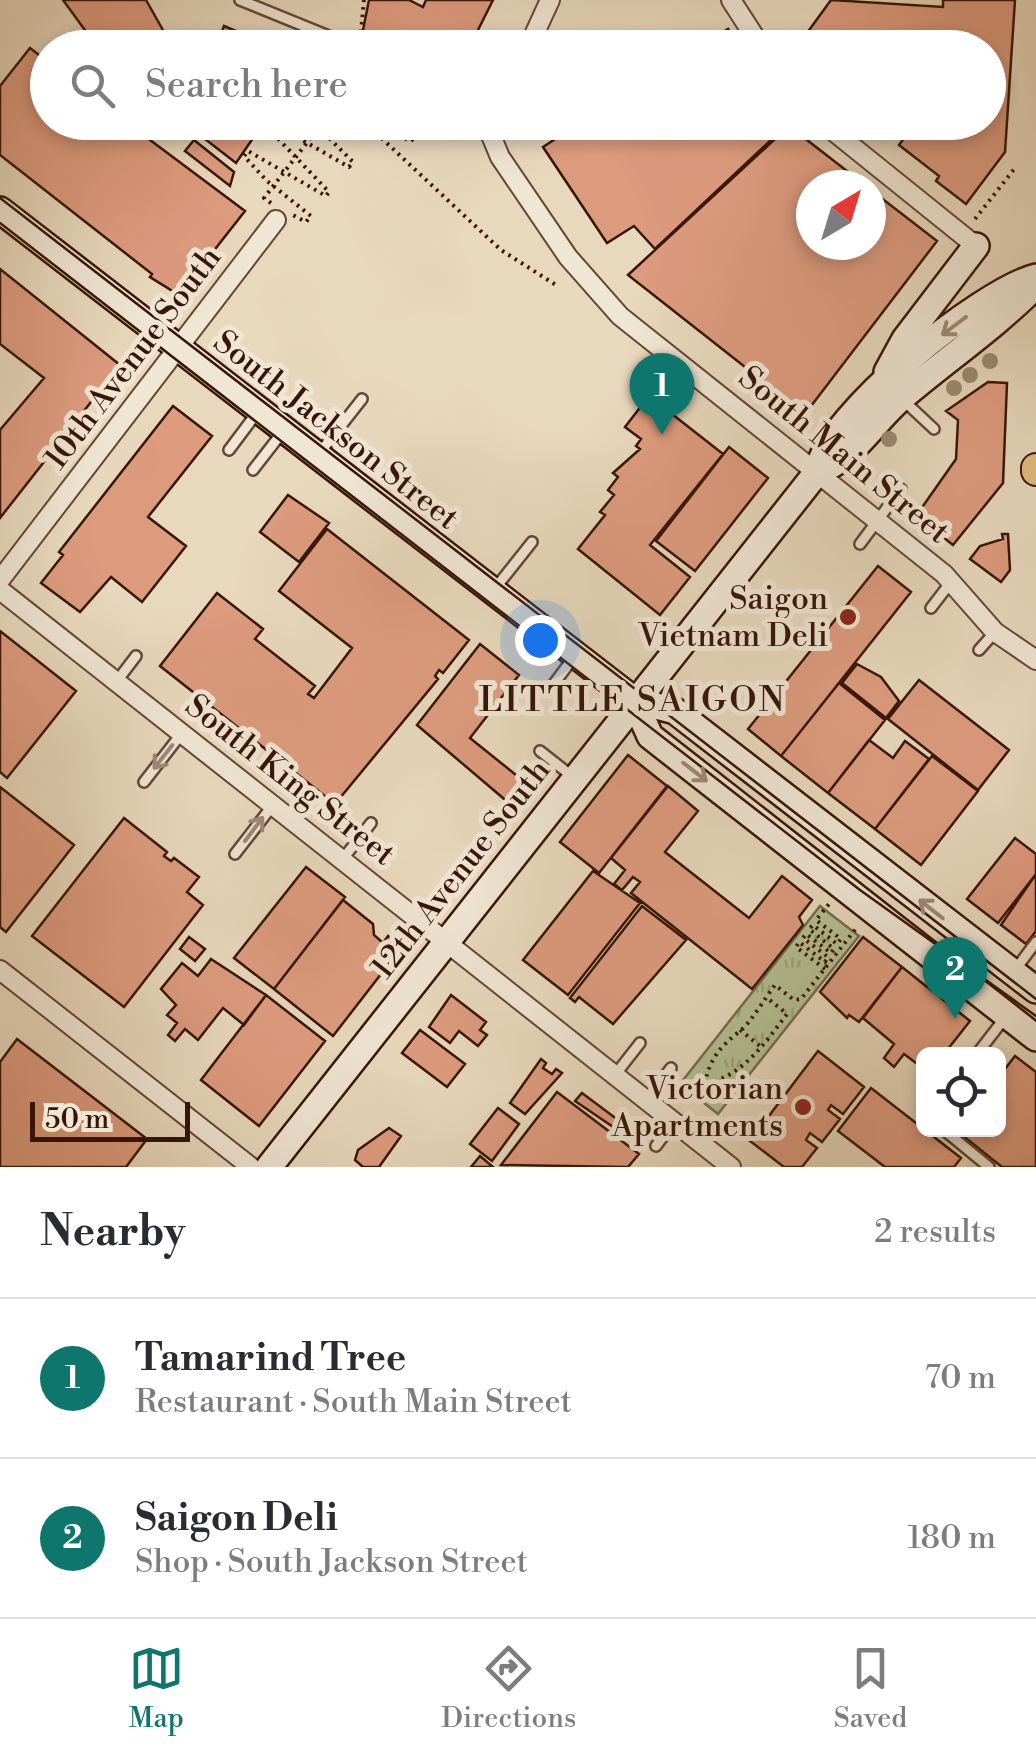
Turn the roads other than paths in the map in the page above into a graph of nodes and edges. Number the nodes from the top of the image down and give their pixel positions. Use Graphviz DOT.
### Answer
graph roads {
  1 [pos="240,0"];
  2 [pos="550,0"];
  3 [pos="731,0"];
  4 [pos="325,30"];
  5 [pos="536,30"];
  6 [pos="750,30"];
  7 [pos="493,140"];
  8 [pos="846,140"];
  9 [pos="0,210"];
  10 [pos="281,213"];
  11 [pos="973,235"];
  12 [pos="1036,277"];
  13 [pos="1036,285"];
  14 [pos="178,350"];
  15 [pos="890,393"];
  16 [pos="362,399"];
  17 [pos="258,412"];
  18 [pos="934,428"];
  19 [pos="283,432"];
  20 [pos="229,450"];
  21 [pos="316,458"];
  22 [pos="254,470"];
  23 [pos="818,472"];
  24 [pos="901,489"];
  25 [pos="878,520"];
  26 [pos="532,542"];
  27 [pos="860,544"];
  28 [pos="0,580"];
  29 [pos="952,580"];
  30 [pos="0,590"];
  31 [pos="493,592"];
  32 [pos="930,608"];
  33 [pos="995,632"];
  34 [pos="979,650"];
  35 [pos="576,655"];
  36 [pos="136,656"];
  37 [pos="1036,660"];
  38 [pos="116,681"];
  39 [pos="553,684"];
  40 [pos="634,700"];
  41 [pos="182,733"];
  42 [pos="540,751"];
  43 [pos="573,778"];
  44 [pos="144,782"];
  45 [pos="273,804"];
  46 [pos="370,824"];
  47 [pos="235,854"];
  48 [pos="342,860"];
  49 [pos="446,941"];
  50 [pos="1036,942"];
  51 [pos="0,970"];
  52 [pos="1013,972"];
  53 [pos="1036,990"];
  54 [pos="1005,1017"];
  55 [pos="1036,1038"];
  56 [pos="640,1043"];
  57 [pos="982,1047"];
  58 [pos="671,1068"];
  59 [pos="615,1075"];
  60 [pos="647,1100"];
  61 [pos="674,1122"];
  62 [pos="953,1137"];
  63 [pos="656,1146"];
  64 [pos="718,1163"];
  65 [pos="251,1167"];
  66 [pos="269,1167"];
  67 [pos="989,1167"];
  1 -- 4 [label="lane"];
  2 -- 5 [label="street"];
  3 -- 6 [label="street"];
  7 -- 23 [label="street, South Main Street"];
  8 -- 11 [label="street"];
  9 -- 14 [label="main road, South Jackson Street"];
  10 -- 14 [label="street, 10th Avenue South"];
  11 -- 15 [label="main road"];
  12 -- 15 [label="main road, 12th Avenue South, one-way"];
  13 -- 15 [label="main road, 12th Avenue South"];
  14 -- 17 [label="main road, South Jackson Street"];
  14 -- 28 [label="street, 10th Avenue South"];
  15 -- 18 [label="lane"];
  15 -- 23 [label="main road, 12th Avenue South"];
  16 -- 21 [label="lane"];
  17 -- 19 [label="main road, South Jackson Street"];
  17 -- 20 [label="lane"];
  19 -- 21 [label="main road, South Jackson Street"];
  19 -- 22 [label="lane"];
  21 -- 31 [label="main road, South Jackson Street"];
  23 -- 25 [label="street, South Main Street"];
  23 -- 40 [label="main road, 12th Avenue South"];
  24 -- 25 [label="lane"];
  25 -- 27 [label="lane"];
  25 -- 29 [label="street, South Main Street"];
  26 -- 31 [label="lane"];
  29 -- 32 [label="lane"];
  29 -- 33 [label="street, South Main Street"];
  30 -- 38 [label="street, South King Street"];
  31 -- 35 [label="main road, South Jackson Street"];
  33 -- 34 [label="lane"];
  33 -- 37 [label="street, South Main Street"];
  35 -- 39 [label="lane"];
  35 -- 40 [label="main road, South Jackson Street"];
  36 -- 38 [label="lane"];
  38 -- 41 [label="street, South King Street"];
  40 -- 43 [label="main road, 12th Avenue South"];
  52 -- 40 [label="main road, South Jackson Street, one-way"];
  40 -- 54 [label="main road, South Jackson Street, one-way"];
  41 -- 44 [label="lane, one-way"];
  41 -- 45 [label="street, South King Street"];
  42 -- 43 [label="lane"];
  43 -- 49 [label="main road, 12th Avenue South"];
  47 -- 45 [label="lane, one-way"];
  45 -- 48 [label="street, South King Street"];
  46 -- 48 [label="lane"];
  48 -- 49 [label="street, South King Street"];
  49 -- 59 [label="street, South King Street"];
  49 -- 66 [label="main road, 12th Avenue South"];
  50 -- 52 [label="lane"];
  51 -- 65 [label="street"];
  52 -- 53 [label="main road, South Jackson Street"];
  54 -- 55 [label="main road, South Jackson Street"];
  54 -- 57 [label="lane"];
  56 -- 59 [label="lane"];
  58 -- 60 [label="lane"];
  59 -- 60 [label="street, South King Street"];
  60 -- 61 [label="street, South King Street"];
  61 -- 63 [label="lane"];
  61 -- 64 [label="street, South King Street"];
  62 -- 67 [label="lane"];
}
